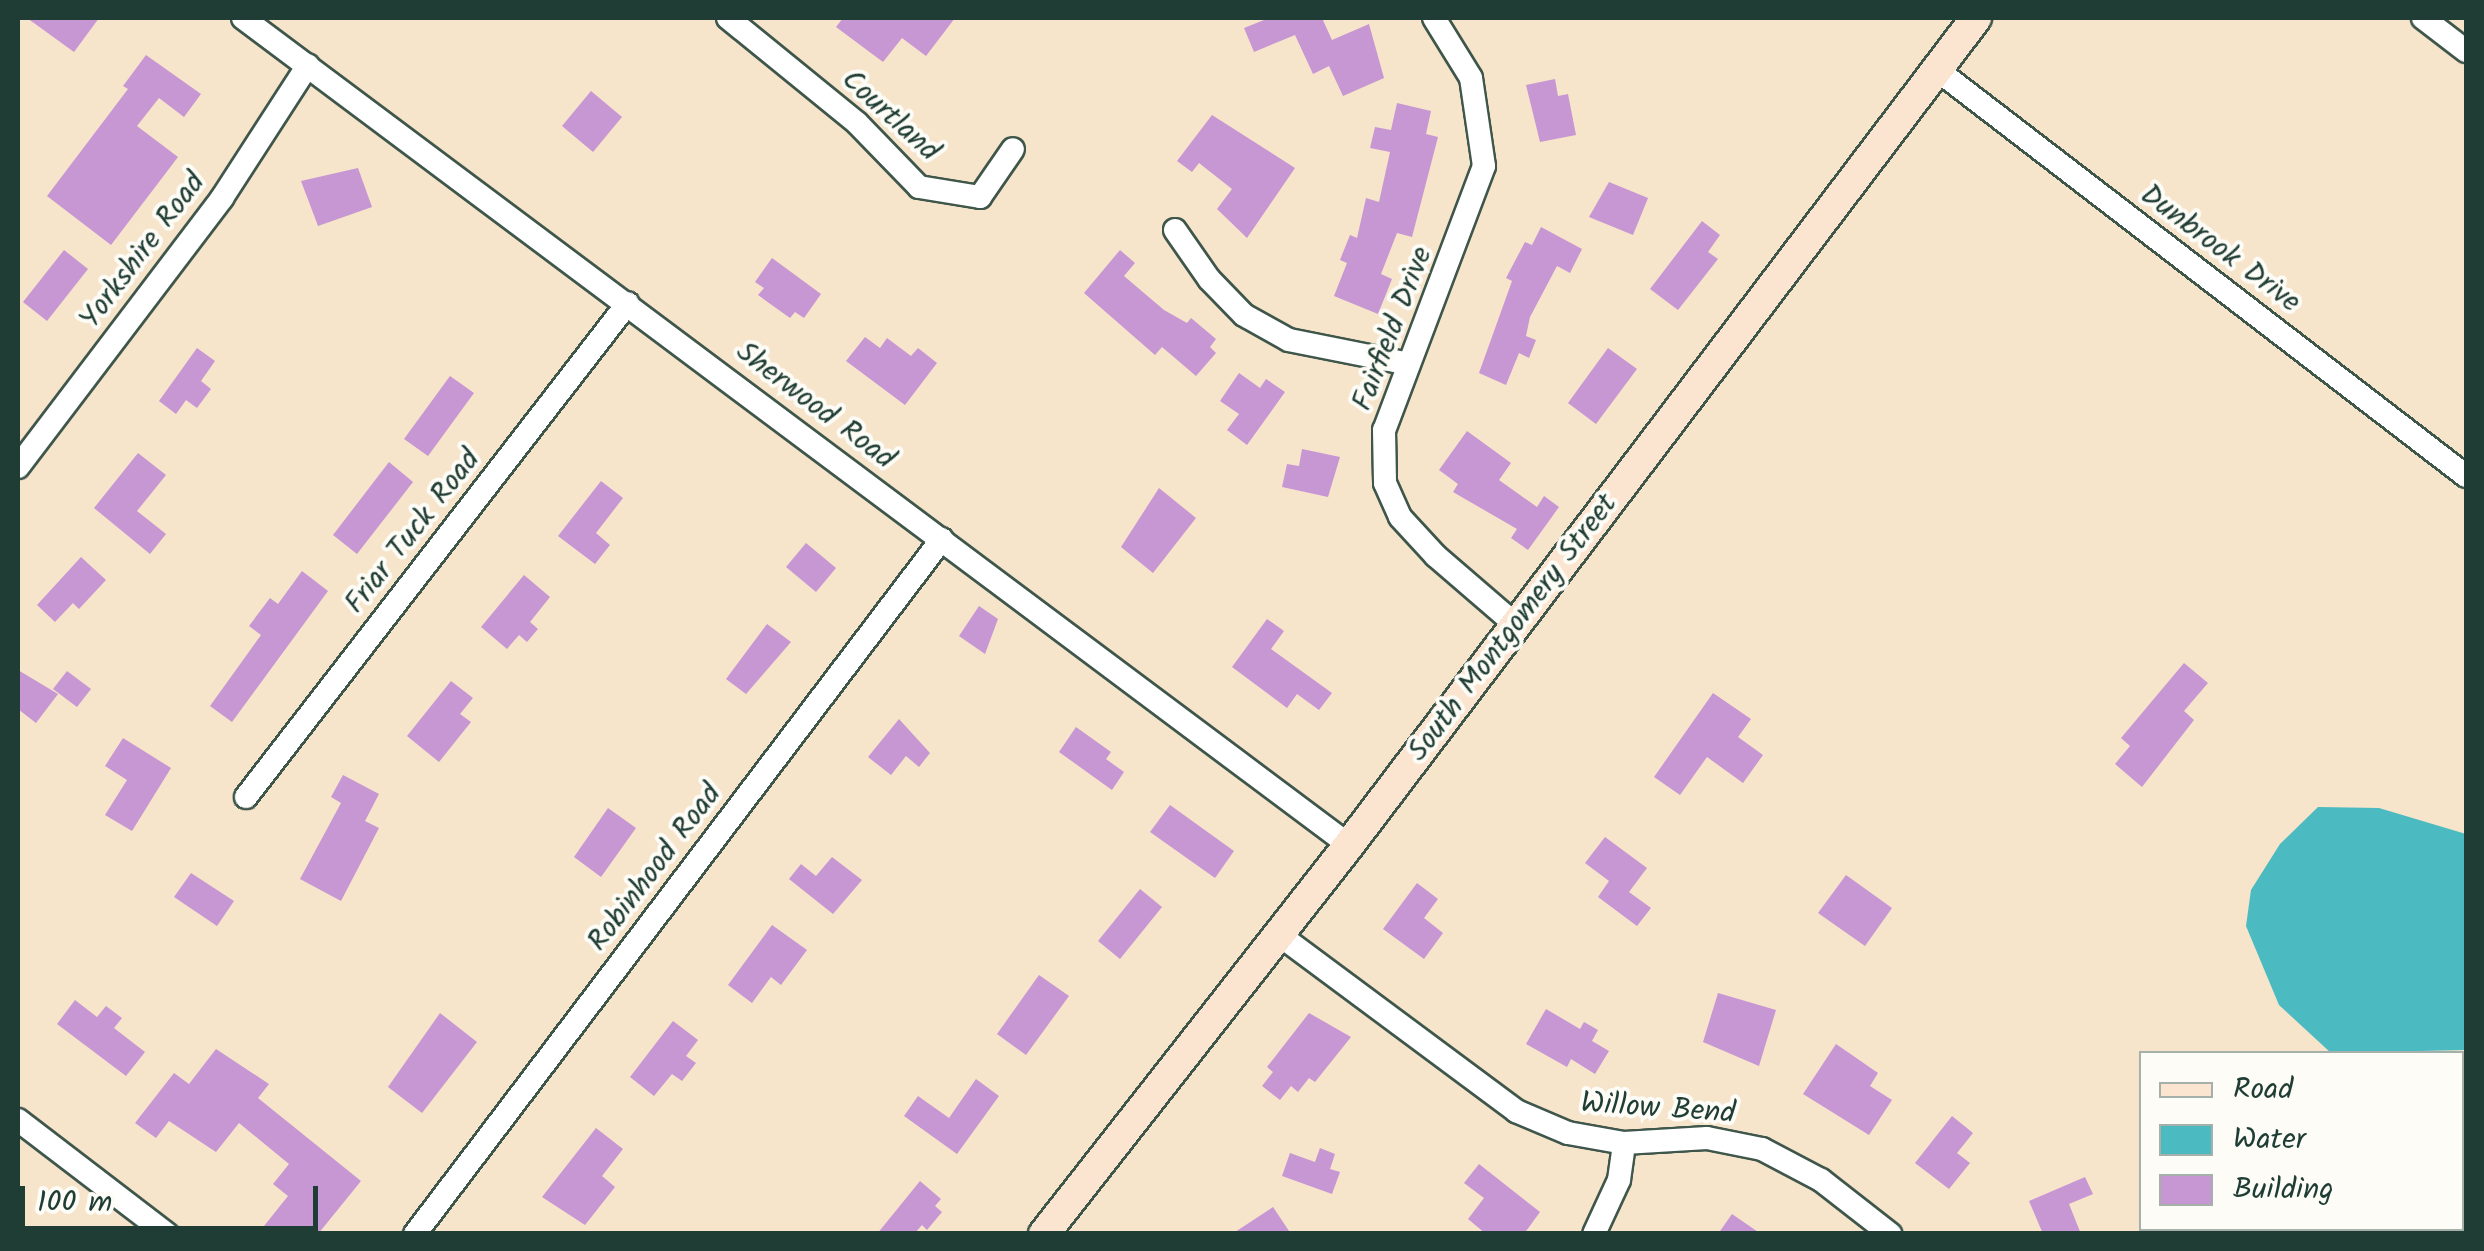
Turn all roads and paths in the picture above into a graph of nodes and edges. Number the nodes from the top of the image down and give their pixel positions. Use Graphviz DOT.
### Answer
graph roads {
  1 [pos="244,18"];
  2 [pos="728,18"];
  3 [pos="1434,18"];
  4 [pos="1976,18"];
  5 [pos="2423,18"];
  6 [pos="2466,51"];
  7 [pos="308,65"];
  8 [pos="1936,69"];
  9 [pos="1013,149"];
  10 [pos="1175,230"];
  11 [pos="628,303"];
  12 [pos="1409,364"];
  13 [pos="18,467"];
  14 [pos="2466,476"];
  15 [pos="942,539"];
  16 [pos="1516,625"];
  17 [pos="246,797"];
  18 [pos="1349,845"];
  19 [pos="1278,934"];
  20 [pos="18,1120"];
  21 [pos="1624,1143"];
  22 [pos="168,1234"];
  23 [pos="415,1234"];
  24 [pos="1044,1234"];
  25 [pos="1594,1234"];
  26 [pos="1890,1234"];
  1 -- 7 [label="street, Sherwood Road"];
  2 -- 9 [label="street, Courtland"];
  3 -- 12 [label="street, Fairfield Drive"];
  4 -- 8 [label="street, South Montgomery Street"];
  5 -- 6 [label="street"];
  7 -- 11 [label="street, Sherwood Road"];
  7 -- 13 [label="street, Yorkshire Road"];
  8 -- 14 [label="street, Dunbrook Drive"];
  8 -- 16 [label="street, South Montgomery Street"];
  10 -- 12 [label="street"];
  11 -- 15 [label="street, Sherwood Road"];
  11 -- 17 [label="street, Friar Tuck Road"];
  12 -- 16 [label="street, Fairfield Drive"];
  15 -- 18 [label="street, Sherwood Road"];
  15 -- 23 [label="street, Robinhood Road"];
  16 -- 18 [label="street, South Montgomery Street"];
  18 -- 19 [label="street, South Montgomery Street"];
  19 -- 21 [label="street, Willow Bend"];
  19 -- 24 [label="street, South Montgomery Street"];
  20 -- 22 [label="street"];
  21 -- 25 [label="street"];
  21 -- 26 [label="street, Willow Bend"];
}
